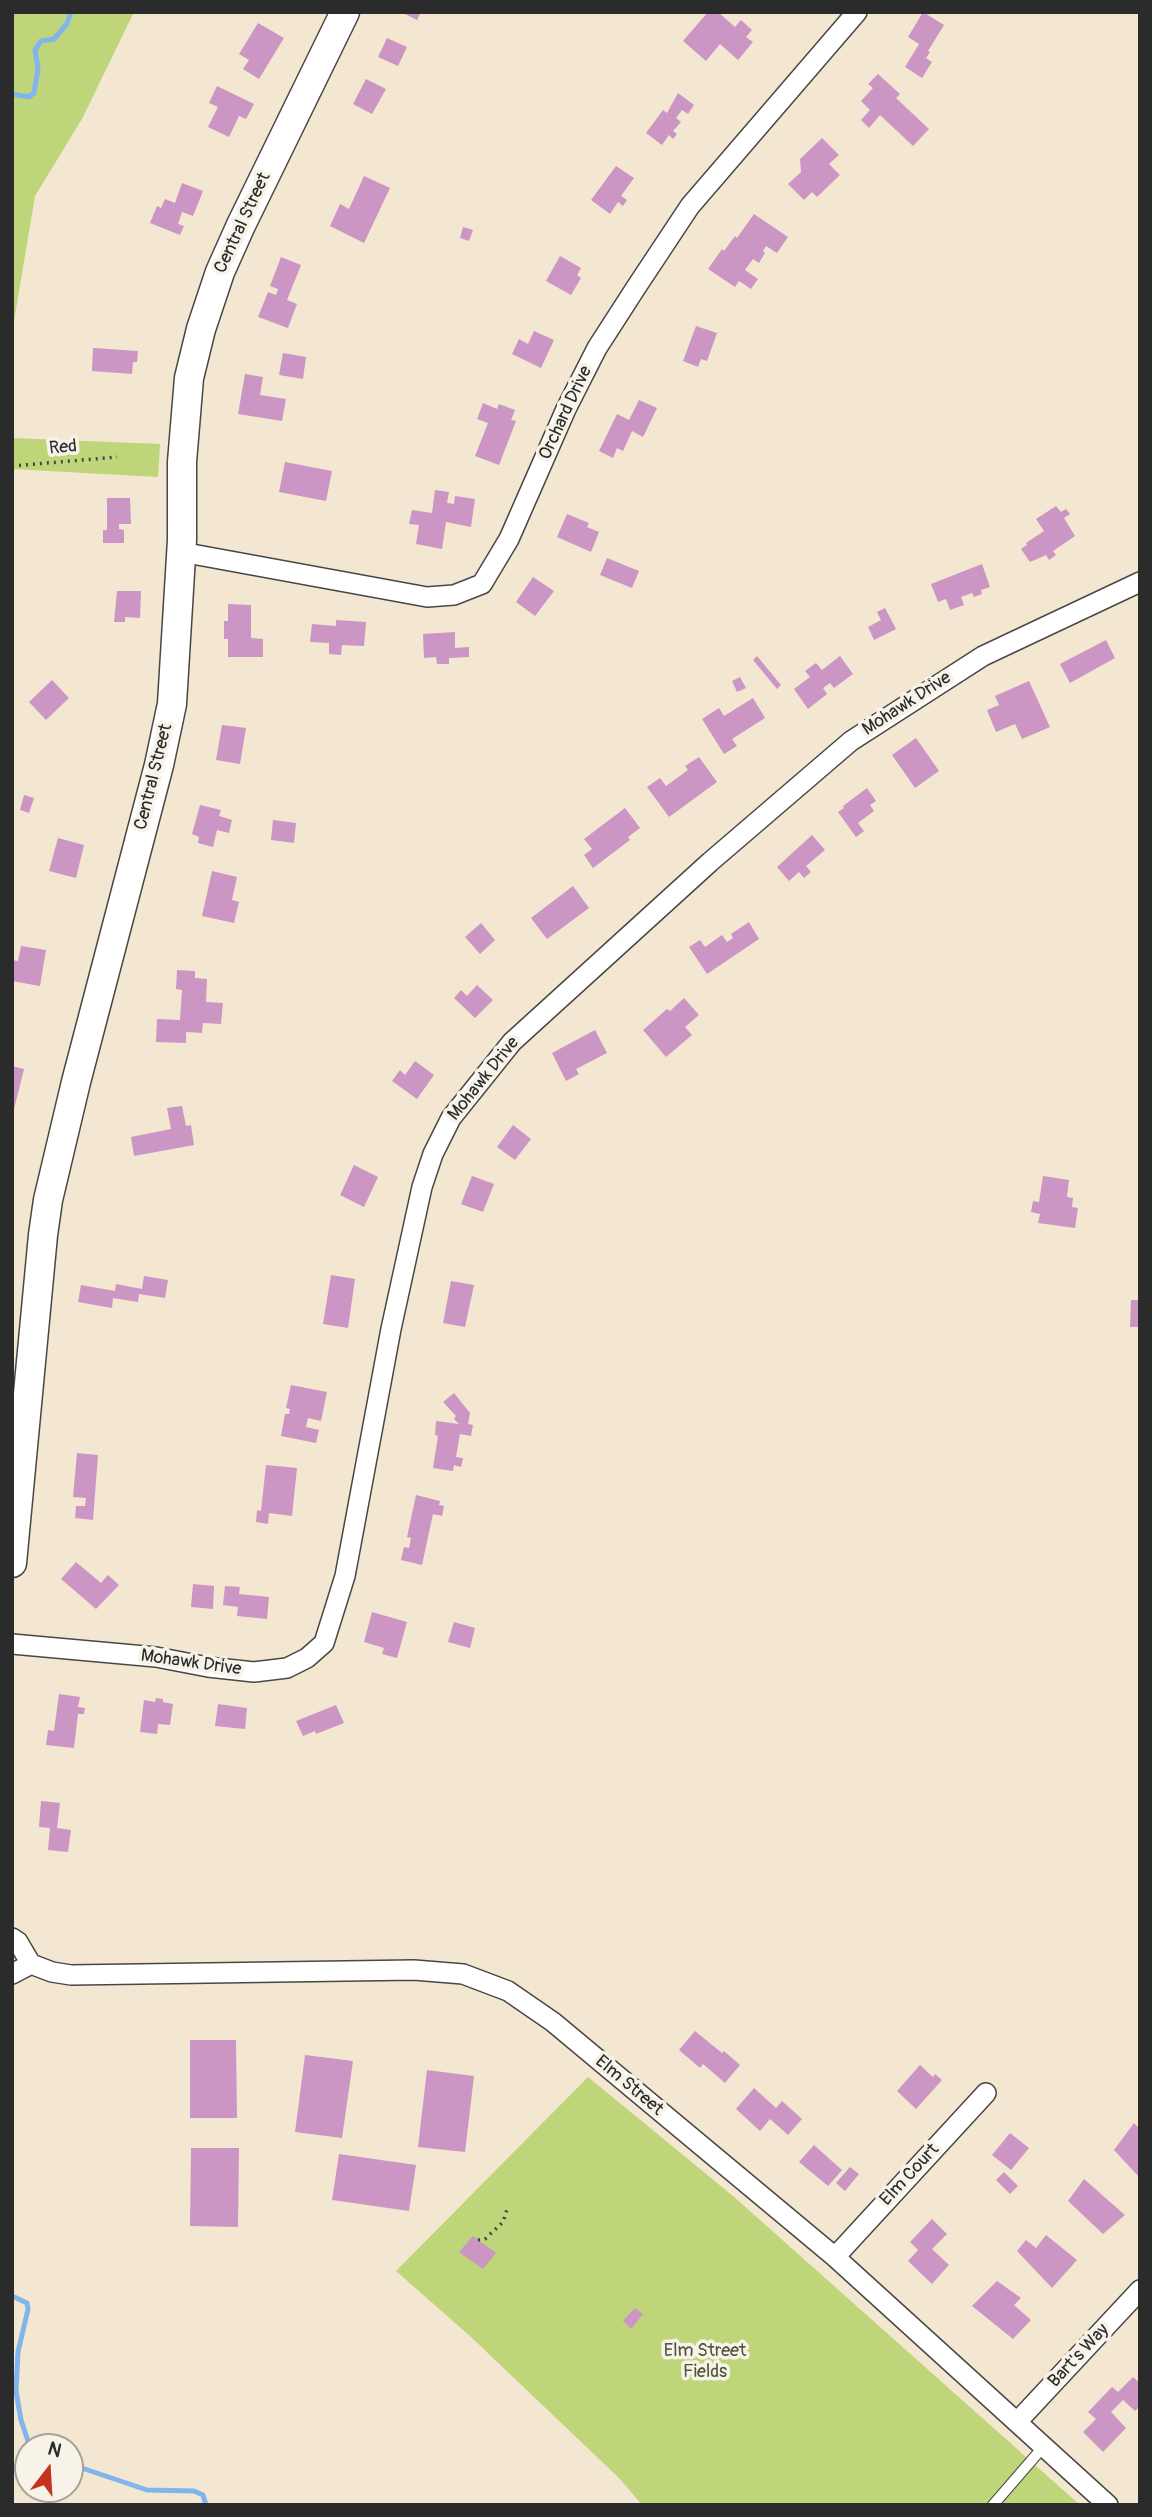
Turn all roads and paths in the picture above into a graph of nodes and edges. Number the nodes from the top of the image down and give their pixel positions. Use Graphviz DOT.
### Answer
graph roads {
  1 [pos="345,12"];
  2 [pos="857,12"];
  3 [pos="117,457"];
  4 [pos="12,466"];
  5 [pos="181,552"];
  6 [pos="1140,582"];
  7 [pos="12,1563"];
  8 [pos="12,1644"];
  9 [pos="12,1938"];
  10 [pos="32,1964"];
  11 [pos="12,1974"];
  12 [pos="986,2093"];
  13 [pos="508,2206"];
  14 [pos="478,2239"];
  15 [pos="835,2257"];
  16 [pos="1140,2290"];
  17 [pos="1017,2422"];
  18 [pos="1044,2446"];
  19 [pos="993,2505"];
  20 [pos="1108,2505"];
  1 -- 5 [label="street, Central Street"];
  2 -- 5 [label="street, Orchard Drive"];
  3 -- 4 [label="path, Red"];
  5 -- 7 [label="street, Central Street"];
  6 -- 8 [label="street, Mohawk Drive"];
  9 -- 10 [label="street"];
  10 -- 11 [label="street"];
  10 -- 15 [label="street, Elm Street"];
  12 -- 15 [label="street, Elm Court"];
  13 -- 14 [label="path"];
  15 -- 17 [label="street, Elm Street"];
  16 -- 17 [label="street, Bart's Way"];
  17 -- 18 [label="street, Elm Street"];
  18 -- 19 [label="lane"];
  18 -- 20 [label="street, Elm Street"];
}
